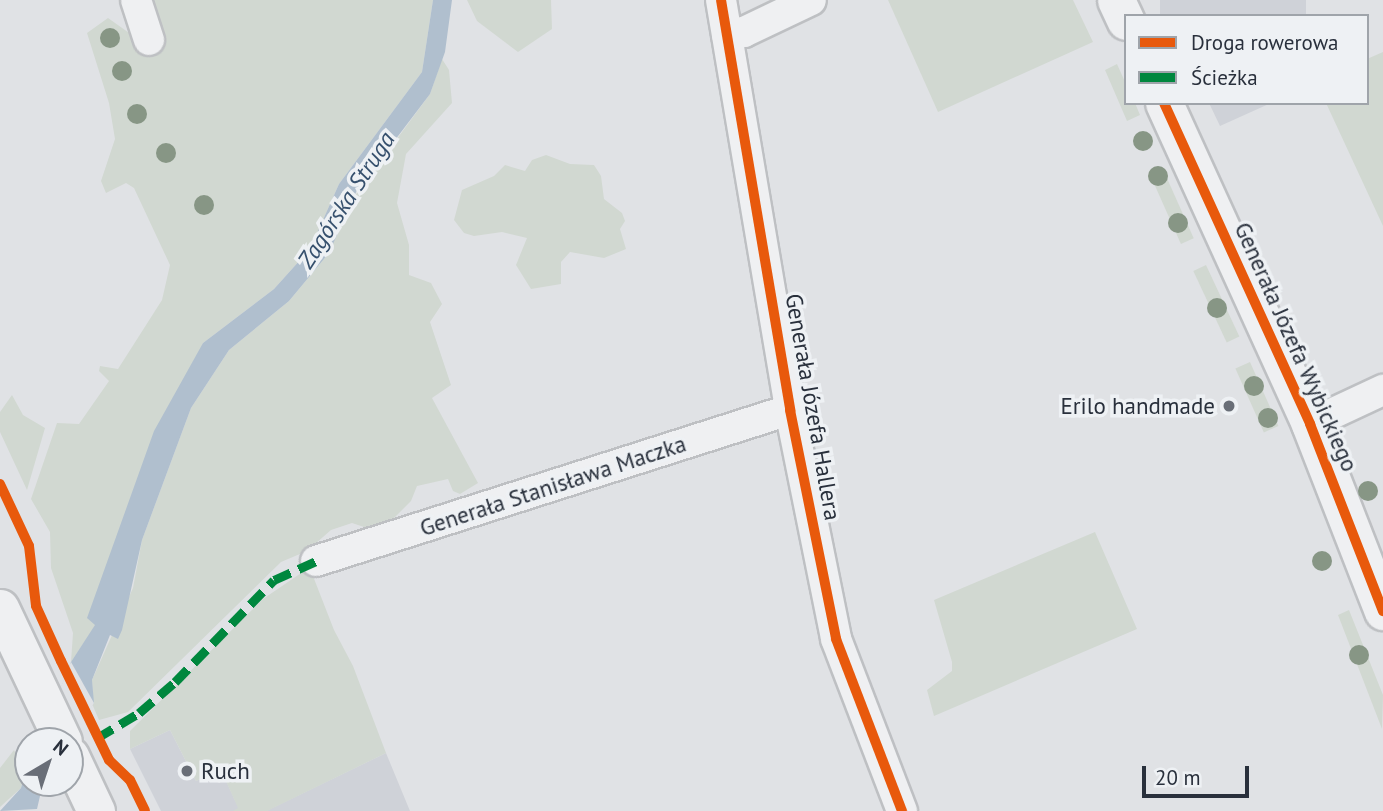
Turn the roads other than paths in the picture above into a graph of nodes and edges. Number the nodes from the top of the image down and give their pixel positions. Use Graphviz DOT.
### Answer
graph roads {
  1 [pos="136,0"];
  2 [pos="721,0"];
  3 [pos="811,0"];
  4 [pos="1116,0"];
  5 [pos="1124,16"];
  6 [pos="727,35"];
  7 [pos="149,40"];
  8 [pos="1165,105"];
  9 [pos="1383,390"];
  10 [pos="790,410"];
  11 [pos="1310,424"];
  12 [pos="316,561"];
  13 [pos="0,608"];
  14 [pos="1383,611"];
  15 [pos="56,727"];
  16 [pos="84,786"];
  17 [pos="96,811"];
  18 [pos="902,811"];
  1 -- 7 [label="street"];
  2 -- 6 [label="street, Generała Józefa Hallera"];
  3 -- 6 [label="street"];
  4 -- 5 [label="street"];
  6 -- 10 [label="street, Generała Józefa Hallera"];
  8 -- 11 [label="street, Generała Józefa Wybickiego"];
  9 -- 11 [label="street"];
  10 -- 12 [label="street, Generała Stanisława Maczka"];
  10 -- 18 [label="street, Generała Józefa Hallera"];
  11 -- 14 [label="street, Generała Józefa Wybickiego"];
  13 -- 15 [label="street"];
  16 -- 17 [label="street"];
}
